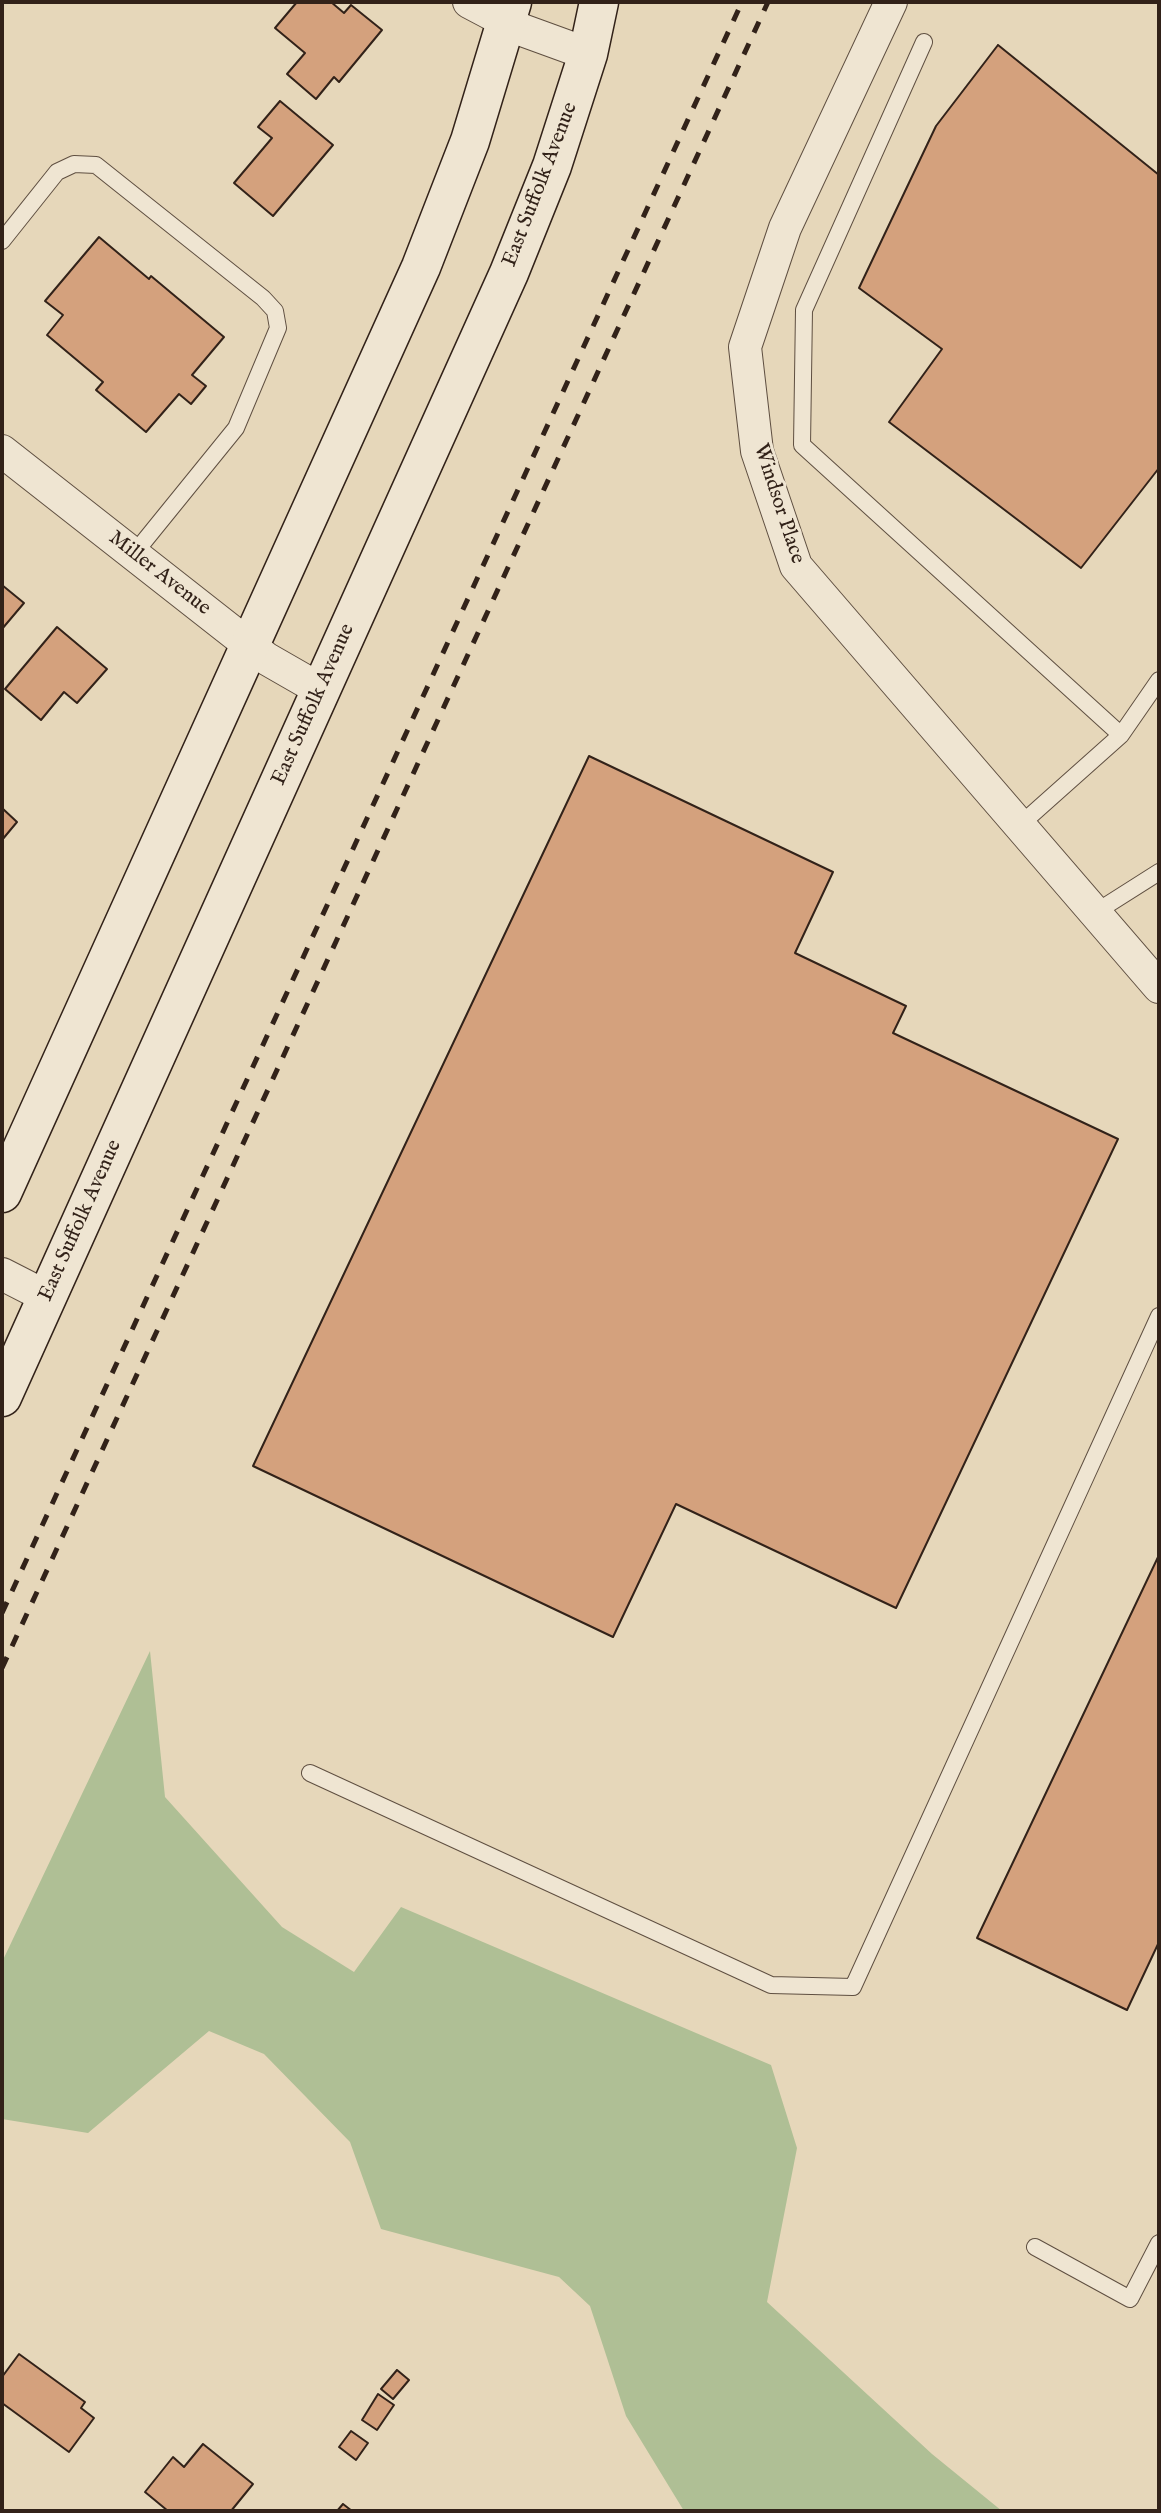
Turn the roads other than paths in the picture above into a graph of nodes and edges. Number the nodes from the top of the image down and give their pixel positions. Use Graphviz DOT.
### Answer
graph roads {
  1 [pos="469,2"];
  2 [pos="599,2"];
  3 [pos="891,2"];
  4 [pos="509,13"];
  5 [pos="924,43"];
  6 [pos="588,54"];
  7 [pos="2,241"];
  8 [pos="2,451"];
  9 [pos="133,555"];
  10 [pos="250,646"];
  11 [pos="1159,680"];
  12 [pos="321,690"];
  13 [pos="1121,735"];
  14 [pos="1020,825"];
  15 [pos="1159,873"];
  16 [pos="1096,912"];
  17 [pos="1159,987"];
  18 [pos="2,1193"];
  19 [pos="2,1274"];
  20 [pos="47,1297"];
  21 [pos="1159,1316"];
  22 [pos="2,1397"];
  23 [pos="310,1773"];
  24 [pos="1159,2243"];
  25 [pos="1035,2247"];
  1 -- 4 [label="street"];
  2 -- 6 [label="main road, East Suffolk Avenue"];
  3 -- 14 [label="street, Windsor Place"];
  4 -- 6 [label="street"];
  4 -- 10 [label="main road"];
  5 -- 13 [label="lane"];
  6 -- 12 [label="main road, East Suffolk Avenue"];
  7 -- 9 [label="lane"];
  8 -- 9 [label="street, Miller Avenue"];
  9 -- 10 [label="street, Miller Avenue"];
  10 -- 12 [label="street, Miller Avenue"];
  10 -- 18 [label="main road"];
  11 -- 13 [label="lane"];
  12 -- 20 [label="main road, East Suffolk Avenue"];
  13 -- 14 [label="lane"];
  14 -- 16 [label="street, Windsor Place"];
  15 -- 16 [label="lane"];
  16 -- 17 [label="street, Windsor Place"];
  19 -- 20 [label="street"];
  20 -- 22 [label="main road, East Suffolk Avenue"];
  21 -- 23 [label="lane"];
  24 -- 25 [label="lane"];
}
